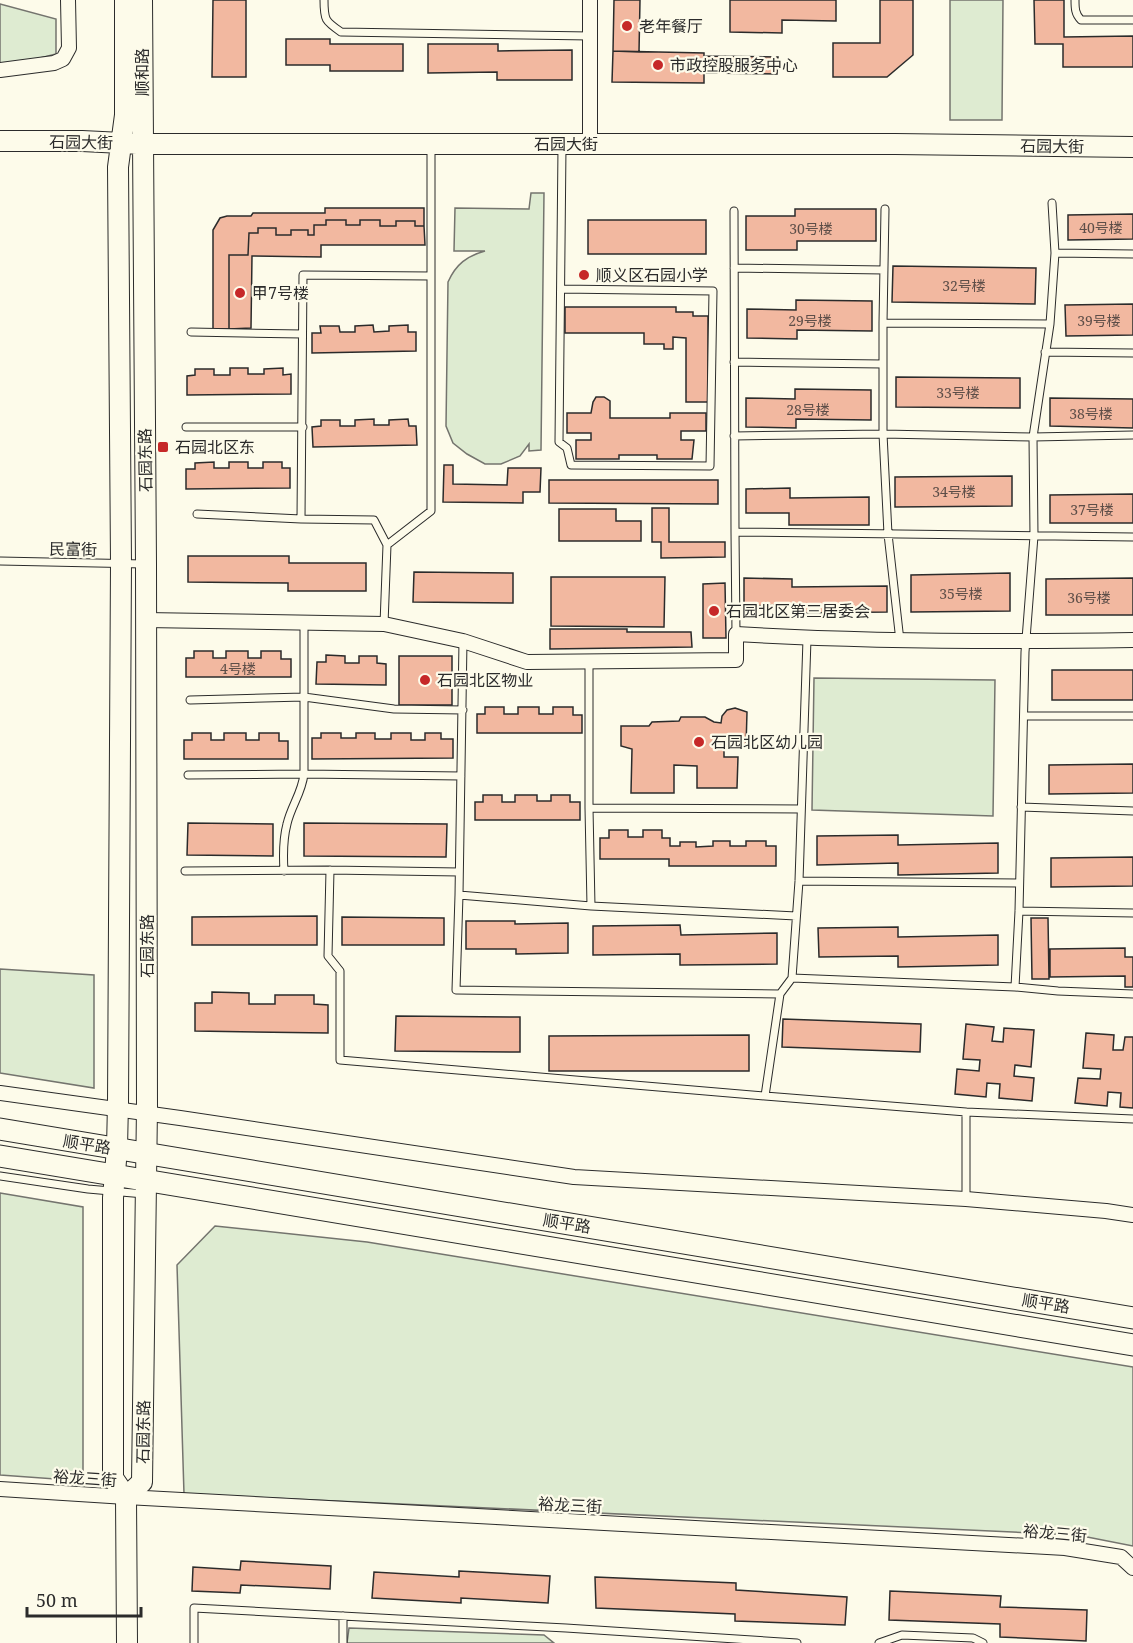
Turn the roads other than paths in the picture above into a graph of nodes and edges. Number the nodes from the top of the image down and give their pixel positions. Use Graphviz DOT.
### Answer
graph roads {
  1 [pos="68,0"];
  2 [pos="125,0"];
  3 [pos="142,0"];
  4 [pos="324,0"];
  5 [pos="590,0"];
  6 [pos="1075,0"];
  7 [pos="1133,20"];
  8 [pos="590,36"];
  9 [pos="0,70"];
  10 [pos="0,141"];
  11 [pos="120,143"];
  12 [pos="431,143"];
  13 [pos="142,144"];
  14 [pos="562,144"];
  15 [pos="590,144"];
  16 [pos="1133,147"];
  17 [pos="1052,203"];
  18 [pos="885,209"];
  19 [pos="734,211"];
  20 [pos="1055,253"];
  21 [pos="1133,254"];
  22 [pos="734,268"];
  23 [pos="884,270"];
  24 [pos="431,276"];
  25 [pos="561,289"];
  26 [pos="883,323"];
  27 [pos="1050,324"];
  28 [pos="191,332"];
  29 [pos="302,334"];
  30 [pos="1045,352"];
  31 [pos="1133,353"];
  32 [pos="734,362"];
  33 [pos="882,364"];
  34 [pos="186,427"];
  35 [pos="303,427"];
  36 [pos="883,434"];
  37 [pos="1133,435"];
  38 [pos="734,436"];
  39 [pos="1033,436"];
  40 [pos="197,514"];
  41 [pos="301,519"];
  42 [pos="735,532"];
  43 [pos="888,534"];
  44 [pos="1034,536"];
  45 [pos="1133,537"];
  46 [pos="387,545"];
  47 [pos="0,561"];
  48 [pos="121,563"];
  49 [pos="146,564"];
  50 [pos="145,620"];
  51 [pos="304,622"];
  52 [pos="384,624"];
  53 [pos="736,634"];
  54 [pos="807,639"];
  55 [pos="1133,640"];
  56 [pos="464,641"];
  57 [pos="901,641"];
  58 [pos="1026,641"];
  59 [pos="589,661"];
  60 [pos="304,697"];
  61 [pos="190,700"];
  62 [pos="463,710"];
  63 [pos="1024,716"];
  64 [pos="1133,716"];
  65 [pos="304,774"];
  66 [pos="188,775"];
  67 [pos="461,776"];
  68 [pos="1021,807"];
  69 [pos="590,808"];
  70 [pos="801,809"];
  71 [pos="1133,811"];
  72 [pos="330,870"];
  73 [pos="284,871"];
  74 [pos="185,872"];
  75 [pos="459,872"];
  76 [pos="799,880"];
  77 [pos="1019,883"];
  78 [pos="459,896"];
  79 [pos="591,906"];
  80 [pos="1019,911"];
  81 [pos="1133,913"];
  82 [pos="796,916"];
  83 [pos="792,978"];
  84 [pos="1015,987"];
  85 [pos="780,994"];
  86 [pos="1133,994"];
  87 [pos="0,1093"];
  88 [pos="765,1096"];
  89 [pos="118,1110"];
  90 [pos="966,1112"];
  91 [pos="147,1114"];
  92 [pos="1133,1119"];
  93 [pos="0,1129"];
  94 [pos="117,1148"];
  95 [pos="147,1153"];
  96 [pos="0,1156"];
  97 [pos="0,1176"];
  98 [pos="114,1183"];
  99 [pos="147,1187"];
  100 [pos="966,1199"];
  101 [pos="1133,1215"];
  102 [pos="1133,1318"];
  103 [pos="1133,1345"];
  104 [pos="0,1489"];
  105 [pos="126,1497"];
  106 [pos="1133,1568"];
  107 [pos="343,1616"];
  108 [pos="127,1643"];
  109 [pos="194,1643"];
  110 [pos="343,1643"];
  111 [pos="797,1643"];
  112 [pos="879,1643"];
  113 [pos="983,1643"];
  1 -- 9 [label="street"];
  2 -- 11 [label="main road, 顺和路"];
  3 -- 13 [label="main road, 顺和路"];
  4 -- 8 [label="lane"];
  5 -- 8 [label="street"];
  6 -- 7 [label="lane"];
  8 -- 15 [label="street"];
  10 -- 11 [label="main road, 石园大街"];
  11 -- 13 [label="main road, 石园大街"];
  11 -- 48 [label="main road, 石园东路"];
  12 -- 13 [label="main road, 石园大街"];
  12 -- 14 [label="main road, 石园大街"];
  12 -- 24 [label="lane"];
  13 -- 49 [label="main road, 石园东路"];
  14 -- 15 [label="main road, 石园大街"];
  14 -- 25 [label="lane"];
  15 -- 16 [label="main road, 石园大街"];
  17 -- 20 [label="lane"];
  18 -- 23 [label="lane"];
  19 -- 22 [label="lane"];
  20 -- 21 [label="lane"];
  20 -- 27 [label="lane"];
  22 -- 23 [label="lane"];
  22 -- 32 [label="lane"];
  23 -- 26 [label="lane"];
  24 -- 29 [label="lane"];
  24 -- 46 [label="lane"];
  25 -- 25 [label="lane"];
  26 -- 27 [label="lane"];
  26 -- 33 [label="lane"];
  27 -- 30 [label="lane"];
  28 -- 29 [label="lane"];
  29 -- 35 [label="lane"];
  30 -- 31 [label="lane"];
  30 -- 39 [label="lane"];
  32 -- 33 [label="lane"];
  32 -- 38 [label="lane"];
  33 -- 36 [label="lane"];
  34 -- 35 [label="lane"];
  35 -- 41 [label="lane"];
  36 -- 38 [label="lane"];
  36 -- 39 [label="lane"];
  36 -- 43 [label="lane"];
  37 -- 39 [label="lane"];
  38 -- 42 [label="lane"];
  39 -- 44 [label="lane"];
  40 -- 41 [label="lane"];
  41 -- 46 [label="lane"];
  42 -- 43 [label="lane"];
  42 -- 53 [label="lane"];
  43 -- 44 [label="lane"];
  43 -- 57 [label="lane"];
  44 -- 45 [label="lane"];
  44 -- 58 [label="lane"];
  46 -- 52 [label="lane"];
  47 -- 48 [label="lane, 民富街"];
  48 -- 49 [label="lane, 民富街"];
  48 -- 89 [label="main road, 石园东路"];
  49 -- 50 [label="main road, 石园东路"];
  50 -- 51 [label="street"];
  50 -- 91 [label="main road, 石园东路"];
  51 -- 52 [label="street"];
  51 -- 60 [label="lane"];
  52 -- 56 [label="street"];
  53 -- 54 [label="street"];
  53 -- 59 [label="street"];
  54 -- 57 [label="street"];
  54 -- 70 [label="lane"];
  55 -- 58 [label="street"];
  56 -- 59 [label="street"];
  56 -- 62 [label="lane"];
  57 -- 58 [label="street"];
  58 -- 63 [label="lane"];
  59 -- 69 [label="lane"];
  60 -- 61 [label="lane"];
  60 -- 62 [label="lane"];
  60 -- 65 [label="lane"];
  62 -- 67 [label="lane"];
  63 -- 64 [label="lane"];
  63 -- 68 [label="lane"];
  65 -- 66 [label="lane"];
  65 -- 67 [label="lane"];
  65 -- 73 [label="lane"];
  67 -- 75 [label="lane"];
  68 -- 71 [label="lane"];
  68 -- 77 [label="lane"];
  69 -- 70 [label="lane"];
  69 -- 79 [label="lane"];
  70 -- 76 [label="lane"];
  72 -- 73 [label="lane"];
  72 -- 75 [label="lane"];
  72 -- 88 [label="lane"];
  73 -- 74 [label="lane"];
  75 -- 78 [label="lane"];
  76 -- 77 [label="lane"];
  76 -- 82 [label="lane"];
  77 -- 80 [label="lane"];
  78 -- 79 [label="lane"];
  78 -- 85 [label="lane"];
  79 -- 82 [label="lane"];
  80 -- 81 [label="lane"];
  80 -- 84 [label="lane"];
  82 -- 83 [label="lane"];
  83 -- 84 [label="lane"];
  83 -- 85 [label="lane"];
  84 -- 86 [label="lane"];
  85 -- 88 [label="lane"];
  87 -- 89 [label="street"];
  88 -- 90 [label="lane"];
  89 -- 91 [label="street"];
  89 -- 94 [label="main road, 石园东路"];
  90 -- 92 [label="lane"];
  90 -- 100 [label="lane"];
  91 -- 95 [label="main road, 石园东路"];
  91 -- 100 [label="street"];
  93 -- 94 [label="main road, 顺平路"];
  94 -- 95 [label="main road, 顺平路"];
  94 -- 98 [label="main road, 石园东路"];
  95 -- 99 [label="main road, 石园东路"];
  95 -- 102 [label="main road, 顺平路"];
  96 -- 98 [label="main road, 顺平路"];
  97 -- 98 [label="lane"];
  98 -- 99 [label="main road, 顺平路"];
  98 -- 105 [label="main road, 石园东路"];
  99 -- 103 [label="main road, 顺平路"];
  99 -- 105 [label="main road, 石园东路"];
  100 -- 101 [label="street"];
  104 -- 105 [label="street, 裕龙三街"];
  105 -- 106 [label="street, 裕龙三街"];
  105 -- 108 [label="main road"];
  107 -- 109 [label="lane"];
  107 -- 110 [label="lane"];
  107 -- 111 [label="lane"];
  112 -- 113 [label="lane"];
}
